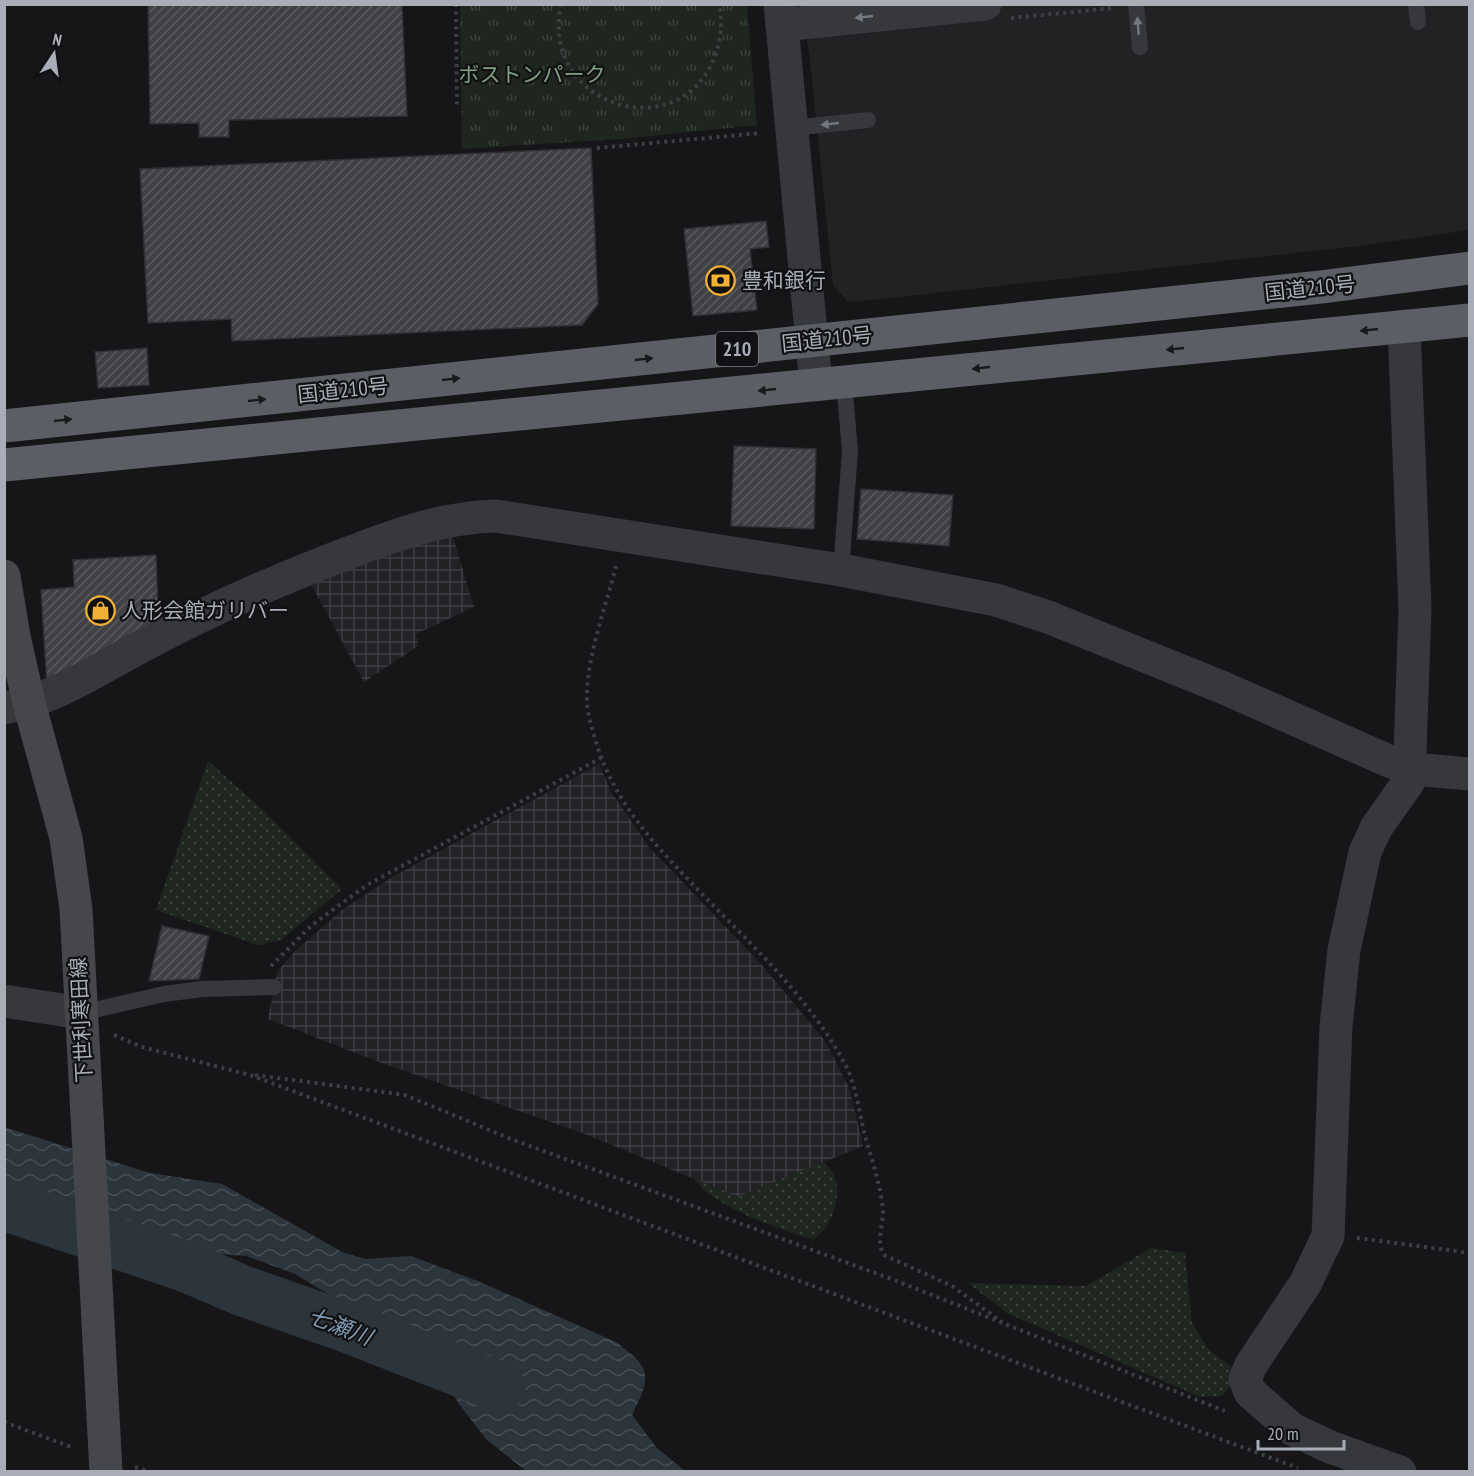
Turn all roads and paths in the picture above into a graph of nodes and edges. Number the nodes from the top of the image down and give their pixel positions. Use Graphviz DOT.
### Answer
graph roads {
  1 [pos="456,4"];
  2 [pos="561,4"];
  3 [pos="719,4"];
  4 [pos="1416,4"];
  5 [pos="1136,5"];
  6 [pos="996,12"];
  7 [pos="781,15"];
  8 [pos="1418,22"];
  9 [pos="1140,47"];
  10 [pos="457,108"];
  11 [pos="868,120"];
  12 [pos="780,130"];
  13 [pos="597,148"];
  14 [pos="1470,268"];
  15 [pos="1470,320"];
  16 [pos="1404,326"];
  17 [pos="812,341"];
  18 [pos="830,384"];
  19 [pos="4,426"];
  20 [pos="4,465"];
  21 [pos="624,536"];
  22 [pos="841,570"];
  23 [pos="4,576"];
  24 [pos="17,706"];
  25 [pos="601,758"];
  26 [pos="1409,767"];
  27 [pos="1470,774"];
  28 [pos="253,987"];
  29 [pos="274,987"];
  30 [pos="4,1002"];
  31 [pos="81,1013"];
  32 [pos="250,1075"];
  33 [pos="1328,1236"];
  34 [pos="1470,1253"];
  35 [pos="1005,1324"];
  36 [pos="1229,1413"];
  37 [pos="4,1422"];
  38 [pos="105,1458"];
  39 [pos="1306,1472"];
  40 [pos="1400,1472"];
  1 -- 10 [label="path"];
  2 -- 3 [label="path"];
  4 -- 8 [label="lane"];
  5 -- 6 [label="path"];
  9 -- 5 [label="lane, one-way"];
  6 -- 7 [label="street, one-way"];
  7 -- 12 [label="street"];
  11 -- 12 [label="lane, one-way"];
  12 -- 13 [label="path"];
  12 -- 17 [label="street"];
  14 -- 17 [label="highway, 国道210号 / 210"];
  15 -- 16 [label="highway, 国道210号 / 210"];
  16 -- 18 [label="highway, 国道210号 / 210, one-way"];
  16 -- 26 [label="street"];
  17 -- 18 [label="street"];
  19 -- 17 [label="highway, 国道210号 / 210, one-way"];
  18 -- 20 [label="highway, 国道210号 / 210, one-way"];
  18 -- 22 [label="lane"];
  21 -- 22 [label="street"];
  21 -- 24 [label="street"];
  21 -- 25 [label="path"];
  22 -- 26 [label="street"];
  23 -- 24 [label="main road, 下世利寒田線"];
  24 -- 31 [label="main road, 下世利寒田線"];
  25 -- 28 [label="path"];
  25 -- 35 [label="path"];
  26 -- 27 [label="street"];
  26 -- 33 [label="street"];
  28 -- 29 [label="lane"];
  28 -- 31 [label="lane"];
  30 -- 31 [label="street"];
  31 -- 32 [label="path"];
  31 -- 38 [label="main road, 下世利寒田線"];
  32 -- 35 [label="path"];
  32 -- 39 [label="path"];
  33 -- 34 [label="path"];
  33 -- 40 [label="street"];
  35 -- 36 [label="path"];
  37 -- 38 [label="path"];
}
